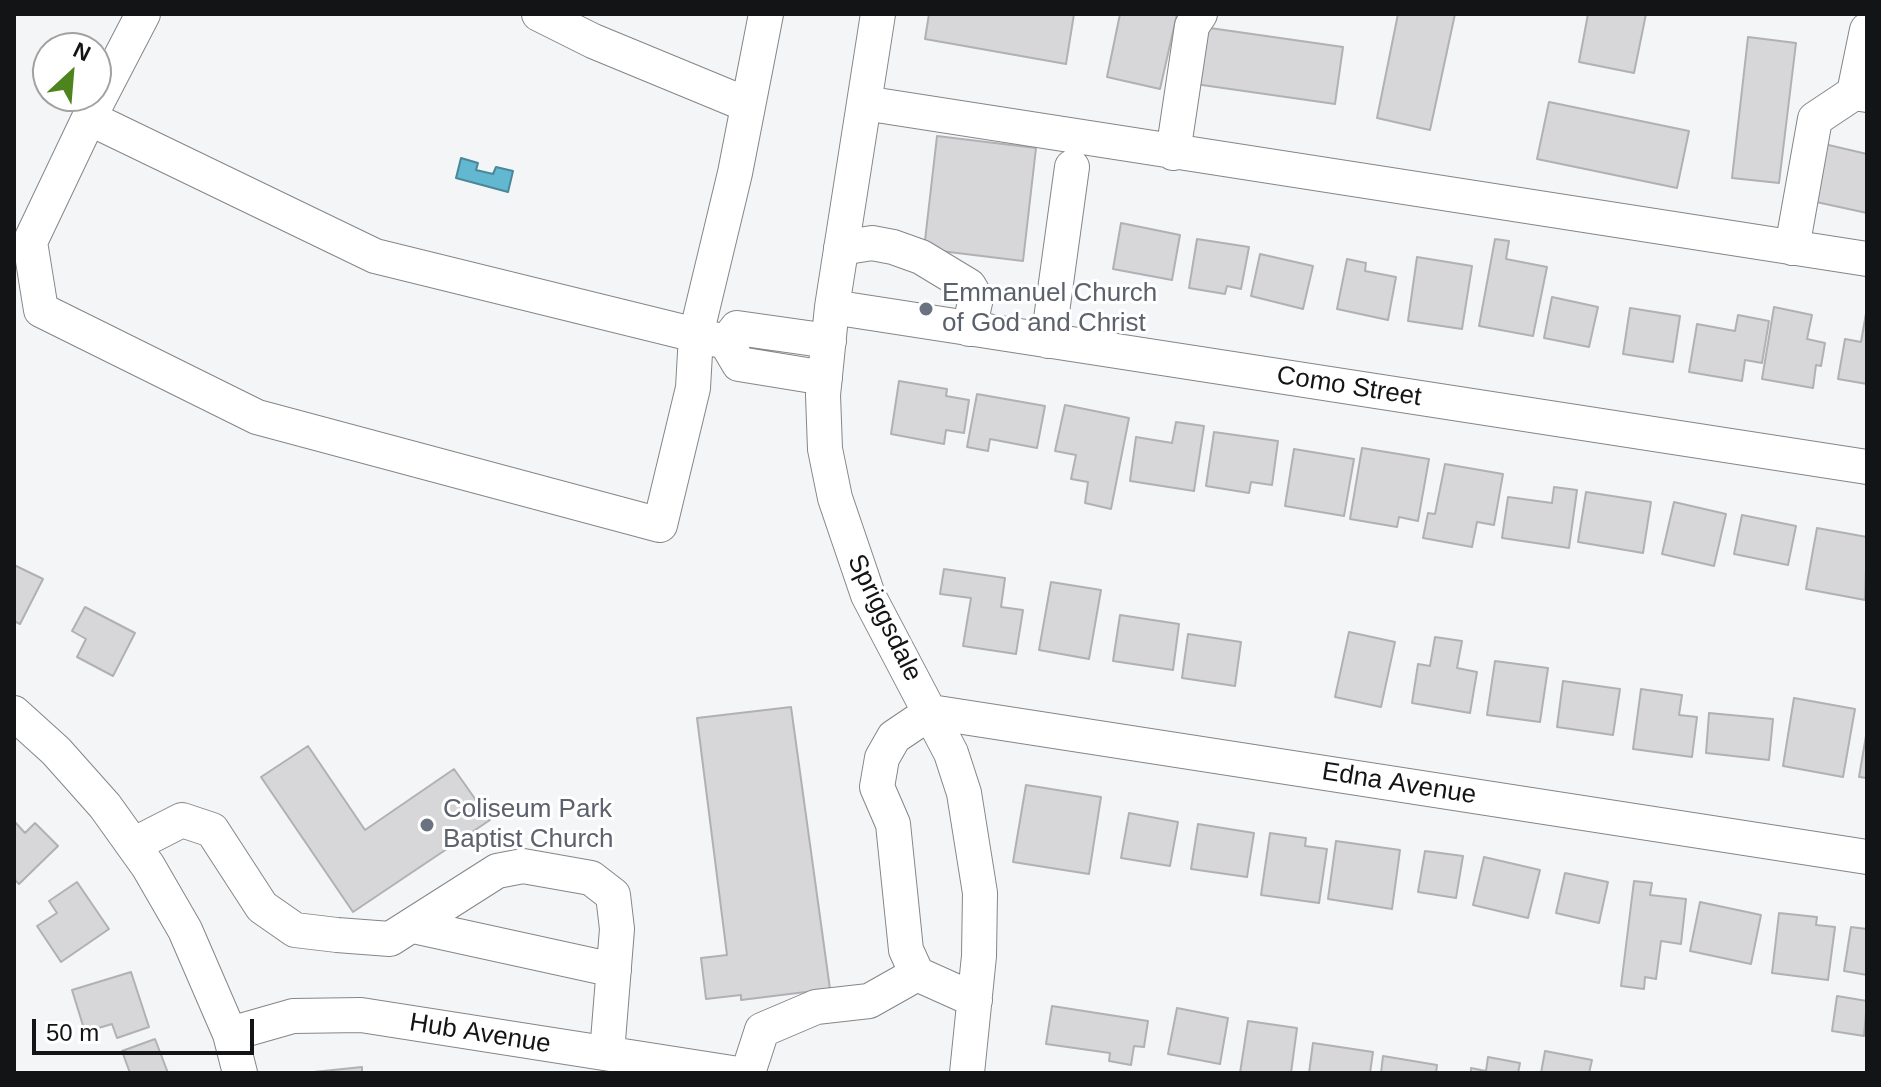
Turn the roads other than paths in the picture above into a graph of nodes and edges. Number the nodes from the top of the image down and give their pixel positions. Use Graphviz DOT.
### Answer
graph roads {
  1 [pos="143,14"];
  2 [pos="539,14"];
  3 [pos="766,14"];
  4 [pos="878,14"];
  5 [pos="1200,14"];
  6 [pos="1867,30"];
  7 [pos="1860,94"];
  8 [pos="864,103"];
  9 [pos="748,105"];
  10 [pos="89,118"];
  11 [pos="1173,153"];
  12 [pos="1072,167"];
  13 [pos="841,248"];
  14 [pos="1792,248"];
  15 [pos="1867,259"];
  16 [pos="830,324"];
  17 [pos="969,329"];
  18 [pos="711,338"];
  19 [pos="1048,341"];
  20 [pos="825,378"];
  21 [pos="1867,467"];
  22 [pos="931,712"];
  23 [pos="14,713"];
  24 [pos="133,845"];
  25 [pos="1867,857"];
  26 [pos="413,926"];
  27 [pos="614,970"];
  28 [pos="917,974"];
  29 [pos="975,1000"];
  30 [pos="230,1034"];
  31 [pos="607,1053"];
  32 [pos="240,1073"];
  33 [pos="732,1073"];
  34 [pos="748,1073"];
  35 [pos="967,1073"];
  1 -- 10 [label="street"];
  2 -- 9 [label="street"];
  3 -- 9 [label="street"];
  4 -- 8 [label="street, Spriggsdale"];
  5 -- 11 [label="street"];
  6 -- 7 [label="street"];
  7 -- 14 [label="street"];
  8 -- 11 [label="street"];
  8 -- 13 [label="street, Spriggsdale"];
  9 -- 18 [label="street"];
  10 -- 18 [label="street"];
  10 -- 18 [label="street"];
  11 -- 14 [label="street"];
  12 -- 19 [label="street"];
  13 -- 16 [label="street, Spriggsdale"];
  13 -- 17 [label="street"];
  14 -- 15 [label="street"];
  16 -- 17 [label="street, Como Street"];
  16 -- 18 [label="street, Como Street"];
  16 -- 20 [label="street, Spriggsdale"];
  17 -- 19 [label="street, Como Street"];
  18 -- 20 [label="street"];
  19 -- 21 [label="street, Como Street"];
  20 -- 22 [label="street, Spriggsdale"];
  22 -- 25 [label="street, Edna Avenue"];
  22 -- 28 [label="street"];
  22 -- 29 [label="street, Spriggsdale"];
  23 -- 24 [label="street"];
  24 -- 26 [label="street"];
  24 -- 30 [label="street"];
  26 -- 27 [label="street"];
  26 -- 27 [label="street"];
  27 -- 31 [label="street"];
  28 -- 29 [label="street"];
  28 -- 34 [label="street"];
  29 -- 35 [label="street, Spriggsdale"];
  30 -- 31 [label="street, Hub Avenue"];
  30 -- 32 [label="street"];
  31 -- 33 [label="street, Hub Avenue"];
}
